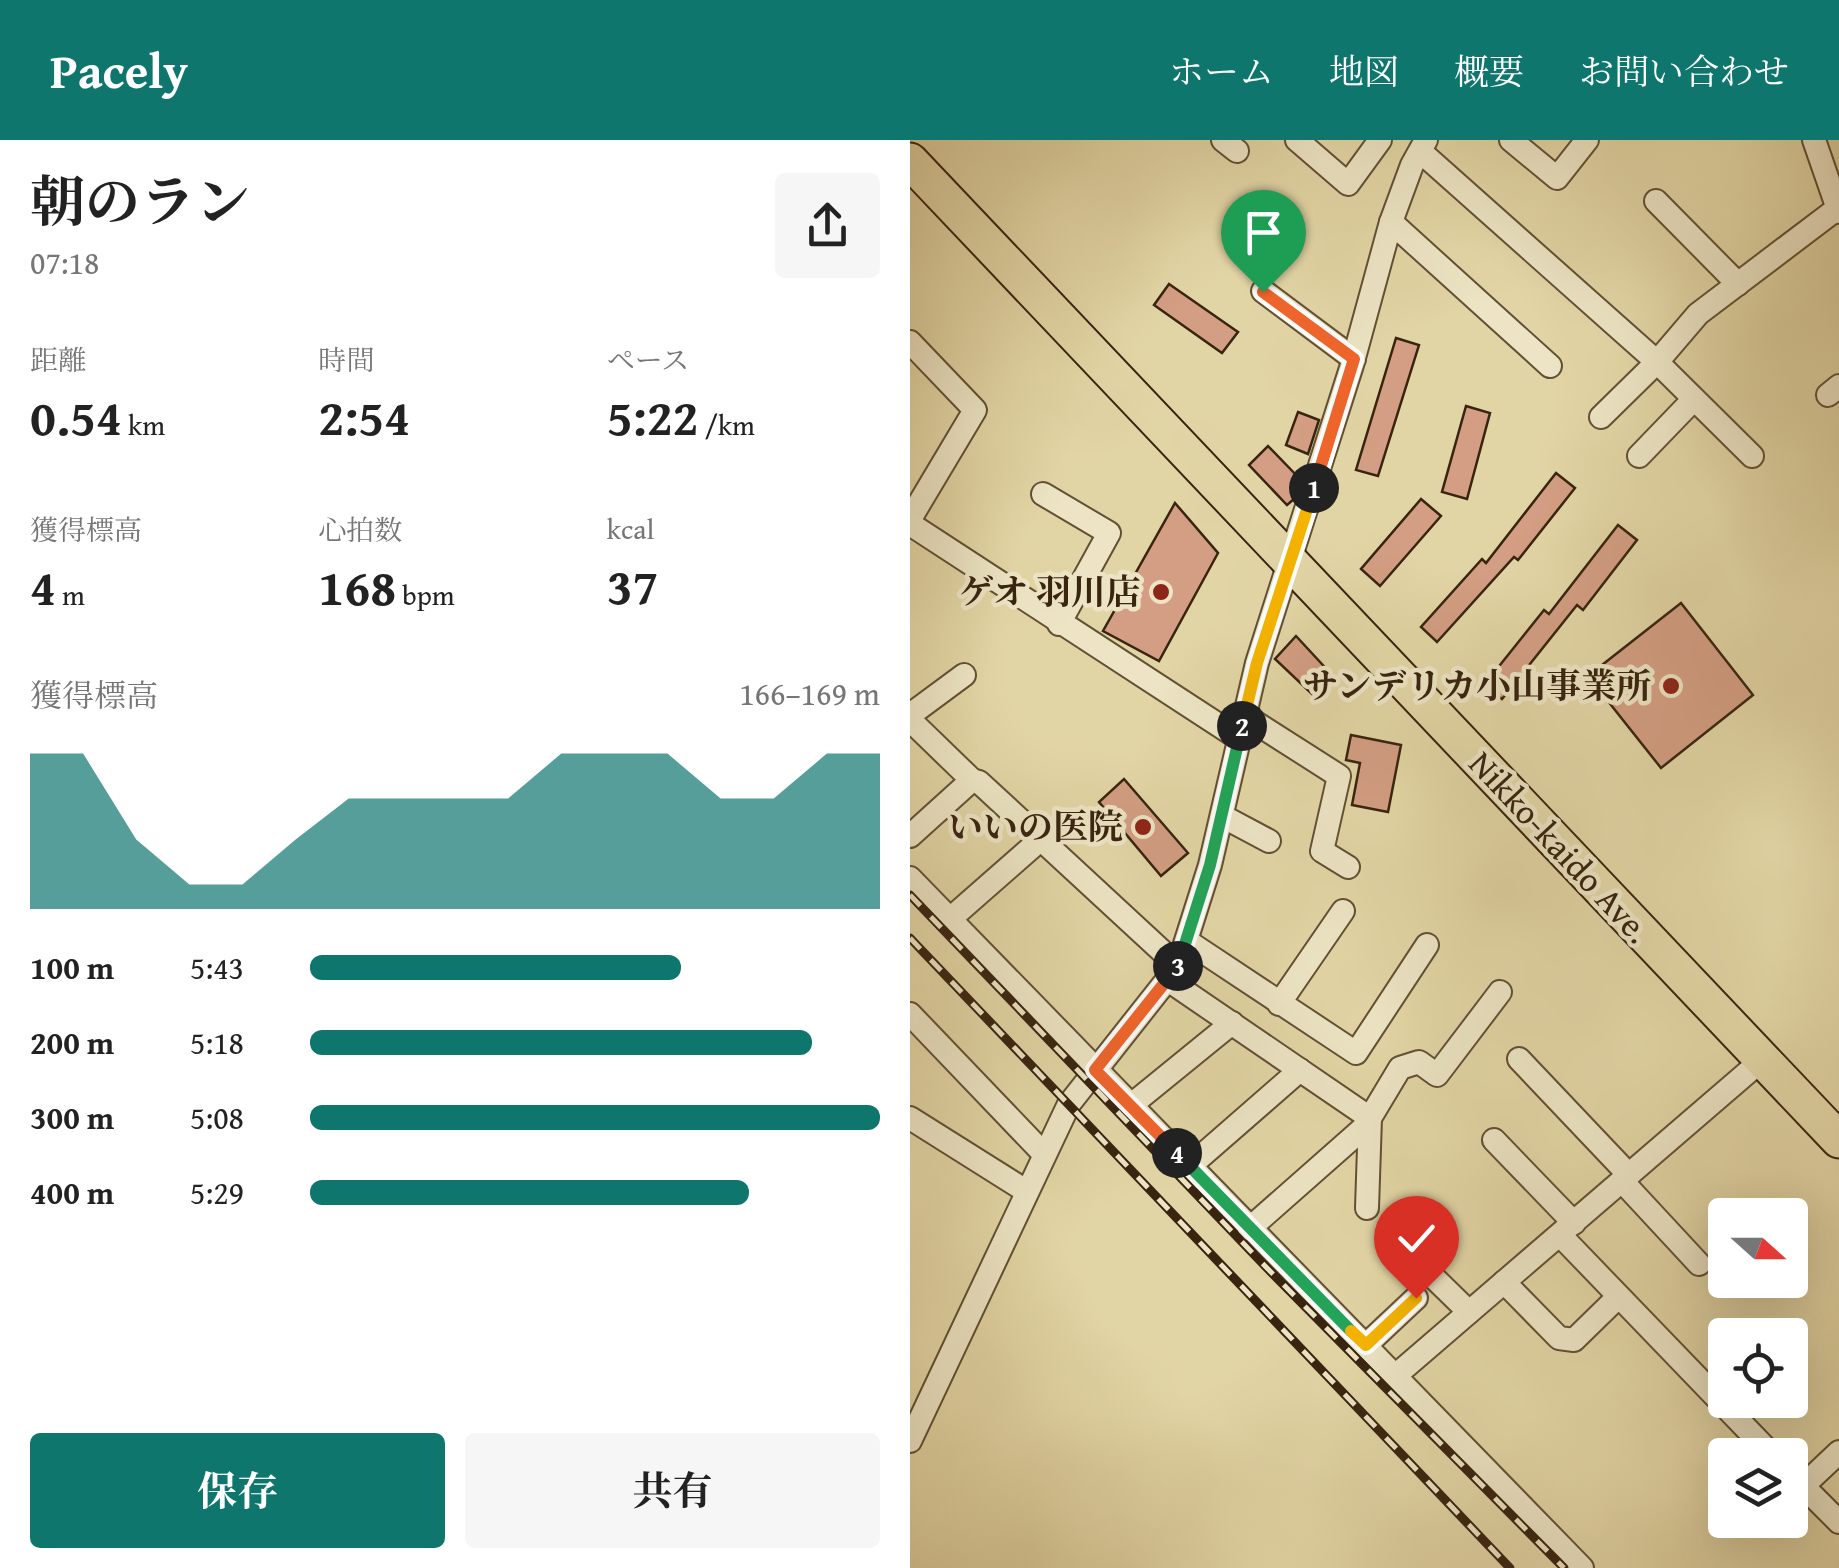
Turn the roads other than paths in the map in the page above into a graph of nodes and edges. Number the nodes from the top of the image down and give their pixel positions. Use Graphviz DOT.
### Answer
graph roads {
  1 [pos="1298,140"];
  2 [pos="1380,140"];
  3 [pos="1511,140"];
  4 [pos="1586,140"];
  5 [pos="1814,140"];
  6 [pos="1421,145"];
  7 [pos="915,178"];
  8 [pos="1656,201"];
  9 [pos="1838,210"];
  10 [pos="1391,222"];
  11 [pos="1738,284"];
  12 [pos="1263,292"];
  13 [pos="910,342"];
  14 [pos="1354,359"];
  15 [pos="1657,362"];
  16 [pos="1550,366"];
  17 [pos="1694,400"];
  18 [pos="1600,416"];
  19 [pos="1639,456"];
  20 [pos="1752,456"];
  21 [pos="1044,494"];
  22 [pos="910,522"];
  23 [pos="1290,562"];
  24 [pos="1058,624"];
  25 [pos="964,675"];
  26 [pos="910,718"];
  27 [pos="1242,727"];
  28 [pos="972,780"];
  29 [pos="1222,816"];
  30 [pos="910,836"];
  31 [pos="1040,840"];
  32 [pos="1269,841"];
  33 [pos="1348,867"];
  34 [pos="910,878"];
  35 [pos="1343,911"];
  36 [pos="950,919"];
  37 [pos="1187,941"];
  38 [pos="1427,945"];
  39 [pos="1173,973"];
  40 [pos="1500,992"];
  41 [pos="1279,1004"];
  42 [pos="910,1014"];
  43 [pos="1232,1023"];
  44 [pos="1519,1059"];
  45 [pos="1762,1060"];
  46 [pos="1095,1070"];
  47 [pos="1300,1070"];
  48 [pos="1130,1106"];
  49 [pos="910,1118"];
  50 [pos="1369,1121"];
  51 [pos="1494,1140"];
  52 [pos="1839,1140"];
  53 [pos="1043,1153"];
  54 [pos="1190,1166"];
  55 [pos="1625,1178"];
  56 [pos="1026,1190"];
  57 [pos="1367,1208"];
  58 [pos="1249,1228"];
  59 [pos="1567,1229"];
  60 [pos="1698,1264"];
  61 [pos="1427,1271"];
  62 [pos="1504,1282"];
  63 [pos="1618,1297"];
  64 [pos="1416,1298"];
  65 [pos="1469,1312"];
  66 [pos="1366,1345"];
  67 [pos="1395,1376"];
  68 [pos="1708,1387"];
  69 [pos="1738,1418"];
  70 [pos="1757,1438"];
  71 [pos="910,1441"];
  72 [pos="1839,1452"];
  73 [pos="1808,1472"];
  74 [pos="1808,1492"];
  75 [pos="1839,1522"];
  76 [pos="1582,1568"];
  1 -- 2 [label="street"];
  3 -- 4 [label="street"];
  5 -- 9 [label="street"];
  6 -- 10 [label="street"];
  6 -- 15 [label="street"];
  7 -- 23 [label="highway, Nikko-kaido Ave."];
  8 -- 11 [label="street"];
  9 -- 11 [label="street"];
  10 -- 14 [label="street"];
  10 -- 16 [label="street"];
  11 -- 15 [label="street"];
  12 -- 14 [label="street"];
  13 -- 22 [label="street"];
  14 -- 23 [label="street"];
  15 -- 17 [label="street"];
  15 -- 18 [label="street"];
  17 -- 19 [label="street"];
  17 -- 20 [label="street"];
  21 -- 24 [label="street"];
  22 -- 24 [label="street"];
  23 -- 27 [label="street"];
  23 -- 45 [label="highway, Nikko-kaido Ave."];
  24 -- 27 [label="street"];
  25 -- 26 [label="street"];
  26 -- 28 [label="street"];
  27 -- 29 [label="street"];
  27 -- 33 [label="street"];
  28 -- 30 [label="street"];
  28 -- 31 [label="street"];
  29 -- 32 [label="street"];
  29 -- 37 [label="street"];
  31 -- 36 [label="street"];
  31 -- 39 [label="street"];
  34 -- 36 [label="street"];
  35 -- 41 [label="street"];
  36 -- 46 [label="street"];
  37 -- 39 [label="street"];
  37 -- 41 [label="street"];
  38 -- 41 [label="street"];
  39 -- 43 [label="street"];
  39 -- 46 [label="street"];
  40 -- 50 [label="street"];
  42 -- 53 [label="street"];
  43 -- 47 [label="street"];
  43 -- 48 [label="street"];
  44 -- 55 [label="street"];
  45 -- 52 [label="highway, Nikko-kaido Ave."];
  45 -- 55 [label="street"];
  46 -- 48 [label="street"];
  46 -- 53 [label="street"];
  47 -- 50 [label="street"];
  47 -- 54 [label="street"];
  48 -- 54 [label="street"];
  49 -- 56 [label="street"];
  50 -- 57 [label="street"];
  50 -- 58 [label="street"];
  51 -- 59 [label="street"];
  53 -- 56 [label="street"];
  54 -- 58 [label="street"];
  55 -- 59 [label="street"];
  55 -- 60 [label="street"];
  56 -- 71 [label="street"];
  58 -- 66 [label="street"];
  59 -- 62 [label="street"];
  59 -- 63 [label="street"];
  61 -- 65 [label="street"];
  62 -- 63 [label="street"];
  62 -- 65 [label="street"];
  63 -- 68 [label="street"];
  64 -- 66 [label="street"];
  65 -- 67 [label="street"];
  66 -- 67 [label="street"];
  67 -- 76 [label="street"];
  69 -- 70 [label="street"];
  72 -- 73 [label="street"];
  74 -- 75 [label="street"];
}
